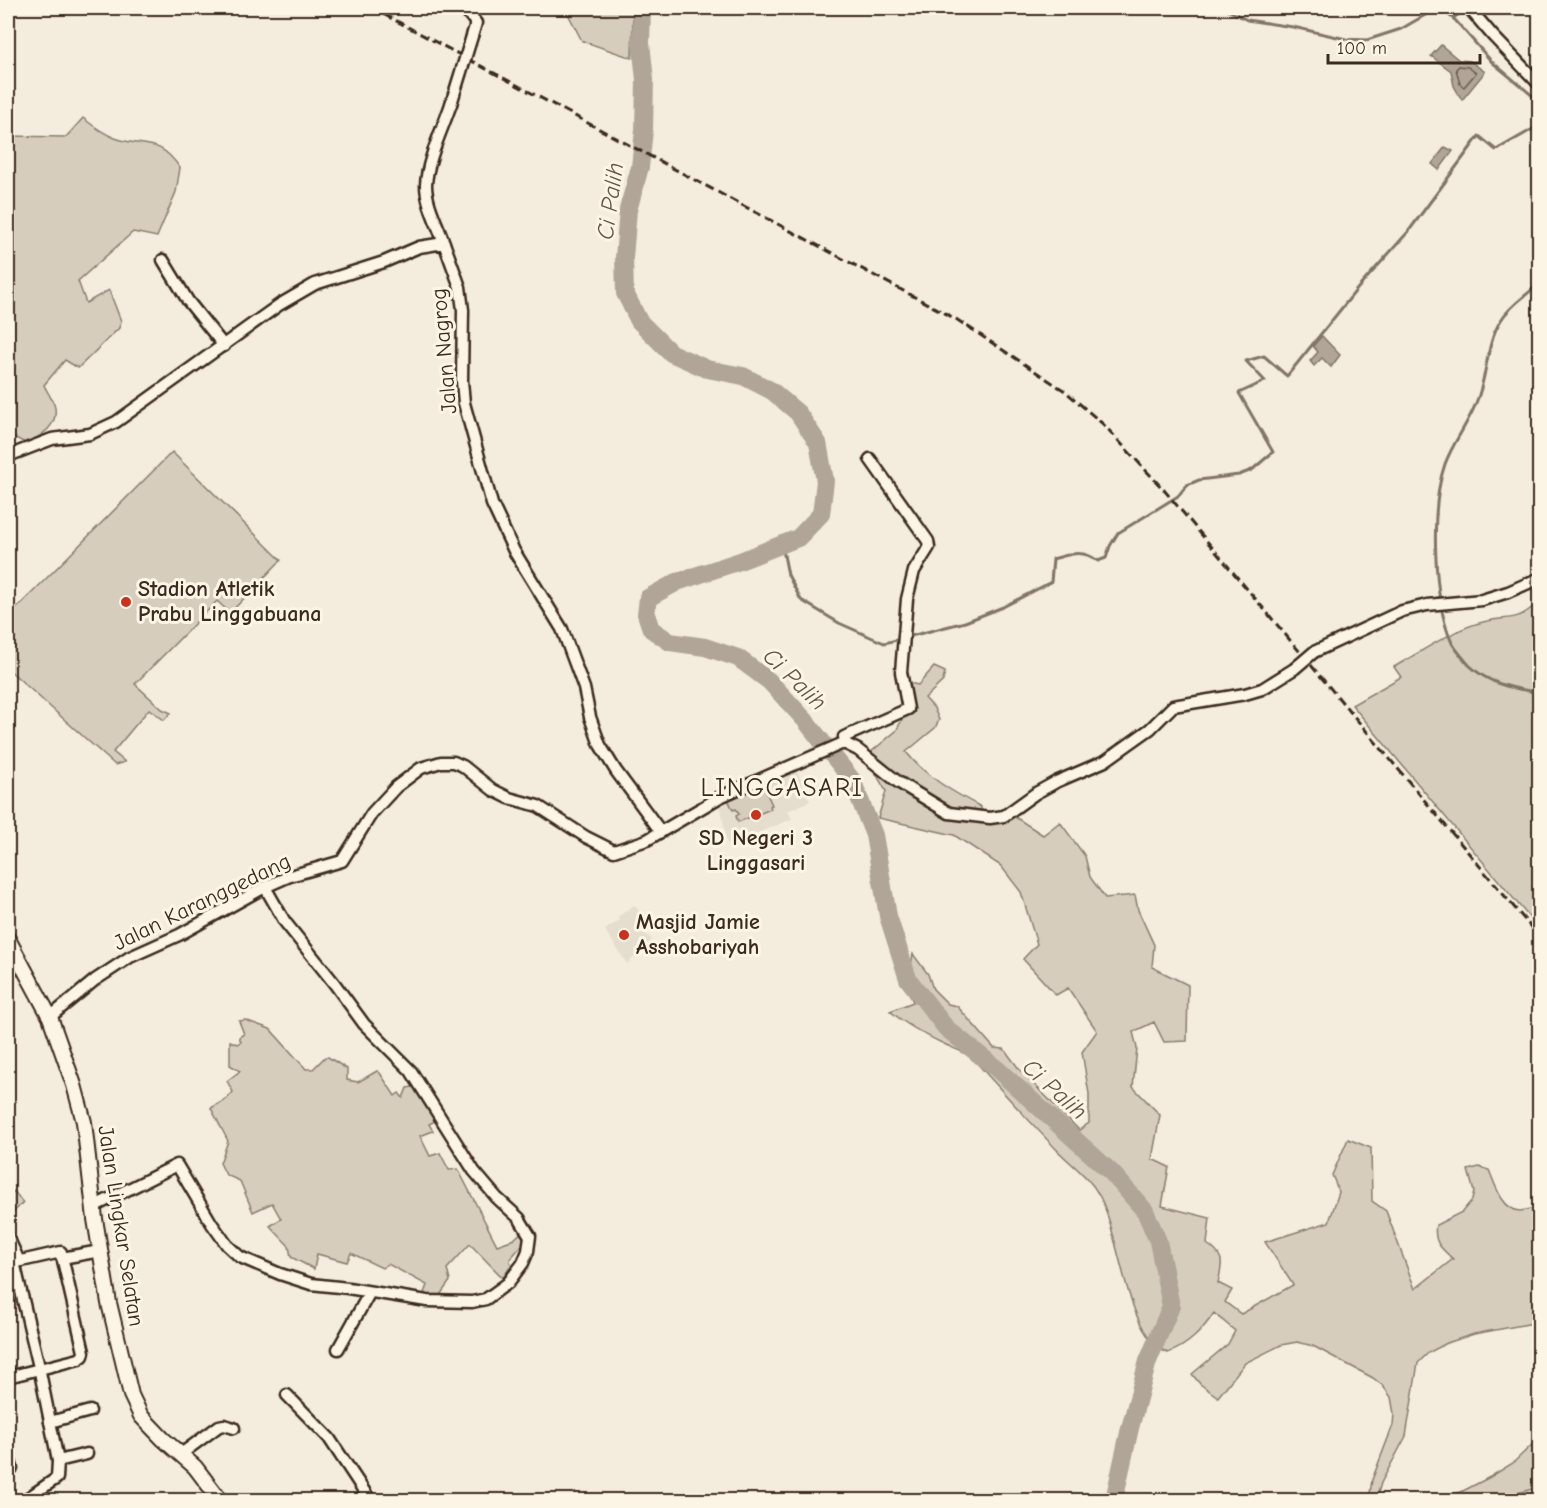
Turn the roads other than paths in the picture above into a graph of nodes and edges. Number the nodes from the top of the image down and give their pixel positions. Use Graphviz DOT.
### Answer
graph roads {
  1 [pos="464,8"];
  2 [pos="1470,8"];
  3 [pos="1539,85"];
  4 [pos="444,243"];
  5 [pos="163,260"];
  6 [pos="224,346"];
  7 [pos="8,456"];
  8 [pos="870,459"];
  9 [pos="1539,578"];
  10 [pos="844,744"];
  11 [pos="661,832"];
  12 [pos="265,887"];
  13 [pos="8,939"];
  14 [pos="50,1017"];
  15 [pos="93,1206"];
  16 [pos="8,1237"];
  17 [pos="100,1251"];
  18 [pos="62,1258"];
  19 [pos="14,1262"];
  20 [pos="370,1292"];
  21 [pos="338,1348"];
  22 [pos="39,1367"];
  23 [pos="8,1377"];
  24 [pos="287,1395"];
  25 [pos="90,1412"];
  26 [pos="50,1422"];
  27 [pos="234,1428"];
  28 [pos="8,1454"];
  29 [pos="87,1454"];
  30 [pos="181,1454"];
  31 [pos="58,1461"];
  32 [pos="12,1468"];
  33 [pos="25,1500"];
  34 [pos="220,1500"];
  35 [pos="370,1500"];
  1 -- 4 [label="street, Jalan Nagrog, bridge"];
  2 -- 3 [label="street"];
  4 -- 6 [label="street"];
  4 -- 11 [label="street, Jalan Nagrog"];
  5 -- 6 [label="street"];
  6 -- 7 [label="street"];
  8 -- 10 [label="street, Jalan Karanggedang"];
  9 -- 10 [label="street, bridge"];
  10 -- 11 [label="street, Jalan Karanggedang"];
  11 -- 12 [label="street, Jalan Karanggedang"];
  12 -- 14 [label="street, Jalan Karanggedang"];
  12 -- 20 [label="street"];
  13 -- 14 [label="street, Jalan Lingkar Selatan"];
  14 -- 15 [label="street, Jalan Lingkar Selatan"];
  15 -- 17 [label="street, Jalan Lingkar Selatan"];
  15 -- 20 [label="street"];
  16 -- 19 [label="street"];
  17 -- 18 [label="street"];
  17 -- 30 [label="street, Jalan Lingkar Selatan"];
  18 -- 19 [label="street"];
  18 -- 22 [label="street"];
  19 -- 22 [label="street"];
  20 -- 21 [label="street"];
  22 -- 23 [label="street"];
  22 -- 26 [label="street"];
  24 -- 35 [label="street"];
  25 -- 26 [label="street"];
  26 -- 31 [label="street"];
  27 -- 30 [label="street"];
  28 -- 32 [label="street"];
  29 -- 31 [label="street"];
  30 -- 34 [label="street, Jalan Lingkar Selatan"];
  31 -- 33 [label="street"];
}
